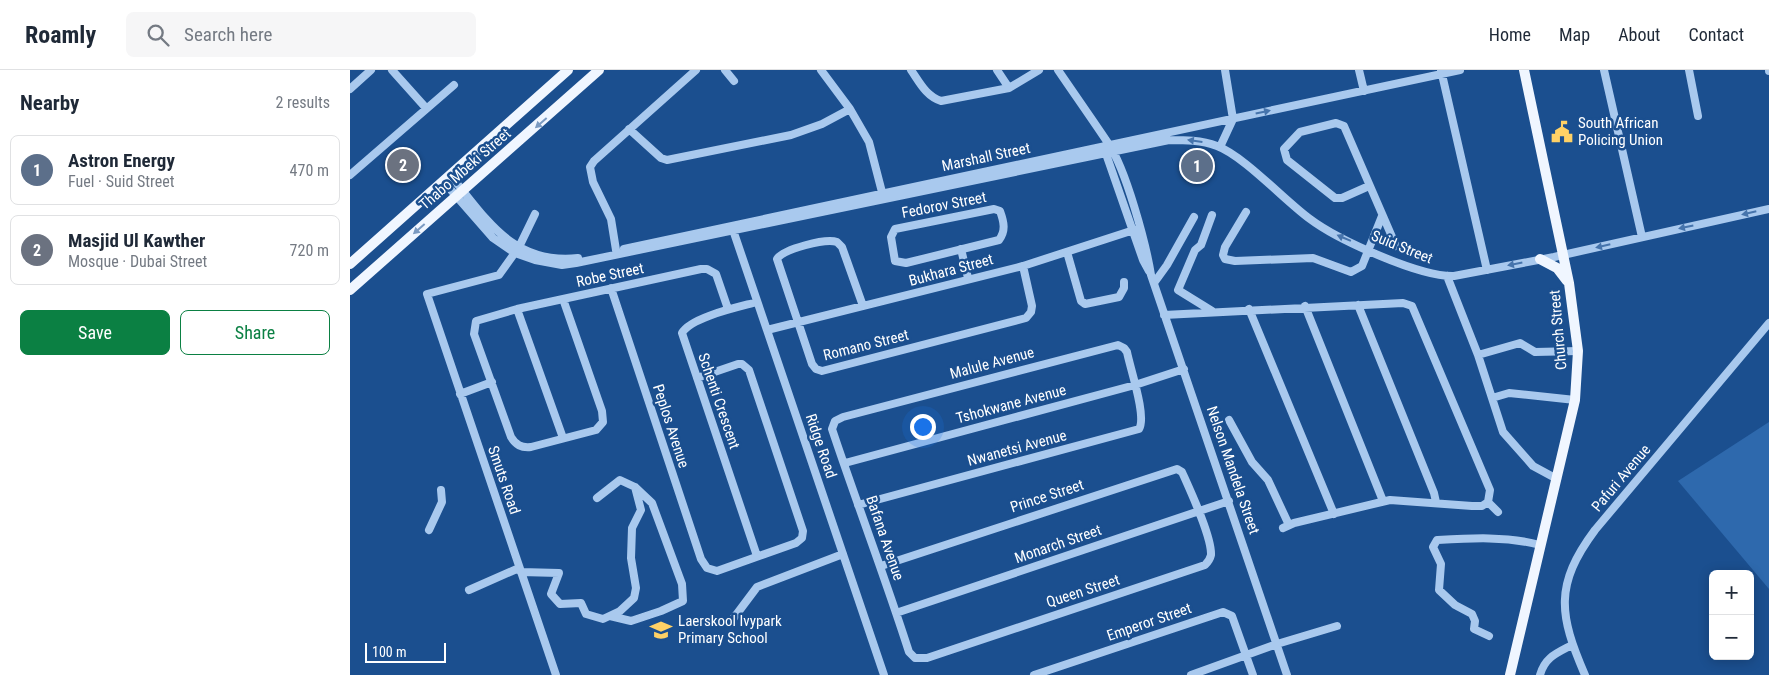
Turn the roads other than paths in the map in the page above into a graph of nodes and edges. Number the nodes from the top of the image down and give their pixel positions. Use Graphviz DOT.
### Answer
graph roads {
  1 [pos="371,70"];
  2 [pos="392,70"];
  3 [pos="568,70"];
  4 [pos="599,70"];
  5 [pos="696,70"];
  6 [pos="725,70"];
  7 [pos="821,70"];
  8 [pos="912,70"];
  9 [pos="997,70"];
  10 [pos="1039,70"];
  11 [pos="1058,70"];
  12 [pos="1225,70"];
  13 [pos="1359,70"];
  14 [pos="1460,70"];
  15 [pos="1524,70"];
  16 [pos="1604,70"];
  17 [pos="1689,70"];
  18 [pos="1442,72"];
  19 [pos="734,81"];
  20 [pos="454,85"];
  21 [pos="350,88"];
  22 [pos="1009,88"];
  23 [pos="1364,91"];
  24 [pos="426,108"];
  25 [pos="850,109"];
  26 [pos="1698,116"];
  27 [pos="1233,119"];
  28 [pos="629,129"];
  29 [pos="1220,147"];
  30 [pos="1108,149"];
  31 [pos="350,175"];
  32 [pos="447,179"];
  33 [pos="1369,186"];
  34 [pos="459,194"];
  35 [pos="883,196"];
  36 [pos="1768,209"];
  37 [pos="1246,212"];
  38 [pos="535,214"];
  39 [pos="1212,215"];
  40 [pos="1382,216"];
  41 [pos="1194,217"];
  42 [pos="732,229"];
  43 [pos="1136,229"];
  44 [pos="1642,237"];
  45 [pos="1396,246"];
  46 [pos="961,249"];
  47 [pos="1370,249"];
  48 [pos="517,250"];
  49 [pos="616,250"];
  50 [pos="1067,252"];
  51 [pos="1563,254"];
  52 [pos="1540,259"];
  53 [pos="350,264"];
  54 [pos="1023,266"];
  55 [pos="1487,270"];
  56 [pos="1447,276"];
  57 [pos="968,278"];
  58 [pos="1152,279"];
  59 [pos="1124,282"];
  60 [pos="1569,284"];
  61 [pos="611,288"];
  62 [pos="350,290"];
  63 [pos="563,299"];
  64 [pos="757,302"];
  65 [pos="1358,305"];
  66 [pos="863,306"];
  67 [pos="1305,306"];
  68 [pos="517,309"];
  69 [pos="728,309"];
  70 [pos="1249,309"];
  71 [pos="1212,311"];
  72 [pos="1164,315"];
  73 [pos="798,323"];
  74 [pos="1769,323"];
  75 [pos="767,330"];
  76 [pos="1578,351"];
  77 [pos="1478,355"];
  78 [pos="1184,369"];
  79 [pos="697,378"];
  80 [pos="492,382"];
  81 [pos="1135,386"];
  82 [pos="460,394"];
  83 [pos="1492,398"];
  84 [pos="1575,400"];
  85 [pos="1229,420"];
  86 [pos="832,425"];
  87 [pos="563,438"];
  88 [pos="845,464"];
  89 [pos="1557,479"];
  90 [pos="635,487"];
  91 [pos="441,490"];
  92 [pos="597,498"];
  93 [pos="1229,501"];
  94 [pos="1383,501"];
  95 [pos="1436,502"];
  96 [pos="1488,502"];
  97 [pos="858,505"];
  98 [pos="1198,511"];
  99 [pos="1498,512"];
  100 [pos="1334,514"];
  101 [pos="429,530"];
  102 [pos="1540,545"];
  103 [pos="843,554"];
  104 [pos="757,556"];
  105 [pos="881,566"];
  106 [pos="520,570"];
  107 [pos="469,590"];
  108 [pos="896,613"];
  109 [pos="610,616"];
  110 [pos="733,619"];
  111 [pos="1337,626"];
  112 [pos="1489,636"];
  113 [pos="1276,644"];
  114 [pos="1572,645"];
  115 [pos="1247,656"];
  116 [pos="915,658"];
  117 [pos="556,675"];
  118 [pos="884,675"];
  119 [pos="1034,675"];
  120 [pos="1191,675"];
  121 [pos="1253,675"];
  122 [pos="1288,675"];
  123 [pos="1510,675"];
  124 [pos="1540,675"];
  125 [pos="1585,675"];
  1 -- 21 [label="street"];
  2 -- 24 [label="street"];
  3 -- 32 [label="main road, Thabo Mbeki Street"];
  4 -- 34 [label="main road, Thabo Mbeki Street, one-way"];
  5 -- 28 [label="street"];
  6 -- 19 [label="street"];
  7 -- 25 [label="street"];
  8 -- 22 [label="street"];
  9 -- 22 [label="street"];
  10 -- 22 [label="street"];
  11 -- 30 [label="street, Nelson Mandela Street"];
  12 -- 27 [label="street"];
  13 -- 23 [label="street"];
  14 -- 18 [label="street, Marshall Street"];
  15 -- 51 [label="main road, Church Street"];
  16 -- 44 [label="street"];
  17 -- 26 [label="street"];
  18 -- 23 [label="street, Marshall Street"];
  18 -- 55 [label="street"];
  20 -- 24 [label="street"];
  27 -- 23 [label="street, Marshall Street, one-way"];
  24 -- 31 [label="street"];
  25 -- 28 [label="street"];
  25 -- 35 [label="street"];
  27 -- 29 [label="street"];
  27 -- 30 [label="street, Marshall Street"];
  28 -- 49 [label="street"];
  29 -- 30 [label="street, Suid Street, one-way"];
  47 -- 29 [label="street, Suid Street, one-way"];
  30 -- 35 [label="street, Marshall Street"];
  30 -- 43 [label="street, Nelson Mandela Street"];
  32 -- 34 [label="street, Marshall Street"];
  32 -- 53 [label="main road, Thabo Mbeki Street"];
  33 -- 33 [label="street"];
  33 -- 40 [label="street"];
  34 -- 48 [label="street, Marshall Street"];
  34 -- 62 [label="main road, Thabo Mbeki Street, one-way"];
  35 -- 42 [label="street, Marshall Street"];
  36 -- 44 [label="street, Suid Street, one-way"];
  37 -- 47 [label="street"];
  38 -- 48 [label="street"];
  39 -- 71 [label="street"];
  40 -- 45 [label="street"];
  40 -- 47 [label="street"];
  41 -- 58 [label="street"];
  42 -- 48 [label="street, Marshall Street"];
  42 -- 49 [label="street, Marshall Street"];
  42 -- 64 [label="street, Ridge Road"];
  43 -- 50 [label="street, Bukhara Street"];
  43 -- 58 [label="street, Nelson Mandela Street"];
  44 -- 51 [label="street, Suid Street, one-way"];
  46 -- 46 [label="street, Fedorov Street"];
  46 -- 57 [label="street"];
  47 -- 56 [label="street, Suid Street"];
  48 -- 49 [label="street, Marshall Street"];
  48 -- 82 [label="street, Smuts Road"];
  50 -- 54 [label="street, Bukhara Street"];
  50 -- 59 [label="street"];
  51 -- 52 [label="street, Suid Street"];
  51 -- 60 [label="main road, Church Street"];
  52 -- 55 [label="street, Suid Street, one-way"];
  52 -- 60 [label="main road"];
  54 -- 57 [label="street, Bukhara Street"];
  54 -- 73 [label="street, Romano Street"];
  55 -- 56 [label="street, Suid Street"];
  56 -- 77 [label="street"];
  57 -- 66 [label="street, Bukhara Street"];
  58 -- 72 [label="street, Nelson Mandela Street"];
  60 -- 76 [label="main road, Church Street"];
  61 -- 63 [label="street, Robe Street"];
  61 -- 69 [label="street, Robe Street"];
  61 -- 104 [label="street, Peplos Avenue"];
  63 -- 68 [label="street, Robe Street"];
  63 -- 87 [label="street"];
  64 -- 69 [label="street, Schenti Crescent"];
  64 -- 75 [label="street, Ridge Road"];
  65 -- 67 [label="street"];
  65 -- 95 [label="street"];
  65 -- 96 [label="street"];
  66 -- 73 [label="street, Bukhara Street"];
  66 -- 73 [label="street, Romano Street"];
  67 -- 70 [label="street"];
  67 -- 94 [label="street"];
  68 -- 80 [label="street, Robe Street"];
  68 -- 87 [label="street"];
  69 -- 79 [label="street, Schenti Crescent"];
  70 -- 71 [label="street"];
  70 -- 100 [label="street"];
  71 -- 72 [label="street"];
  72 -- 78 [label="street, Nelson Mandela Street"];
  73 -- 75 [label="street, Bukhara Street"];
  74 -- 114 [label="street, Pafuri Avenue"];
  75 -- 103 [label="street, Ridge Road"];
  76 -- 77 [label="street"];
  76 -- 84 [label="main road, Church Street"];
  77 -- 83 [label="street"];
  78 -- 81 [label="street, Tshokwane Avenue"];
  78 -- 93 [label="street, Nelson Mandela Street"];
  79 -- 104 [label="street, Schenti Crescent"];
  79 -- 104 [label="street"];
  80 -- 82 [label="street"];
  80 -- 87 [label="street"];
  81 -- 86 [label="street, Malule Avenue"];
  81 -- 88 [label="street, Tshokwane Avenue"];
  81 -- 97 [label="street, Nwanetsi Avenue"];
  82 -- 106 [label="street, Smuts Road"];
  83 -- 84 [label="street"];
  83 -- 89 [label="street"];
  84 -- 89 [label="main road, Church Street"];
  85 -- 100 [label="street"];
  86 -- 88 [label="street, Bafana Avenue"];
  88 -- 97 [label="street, Bafana Avenue"];
  89 -- 102 [label="main road, Church Street"];
  90 -- 92 [label="street"];
  90 -- 109 [label="street"];
  90 -- 109 [label="street"];
  91 -- 101 [label="street"];
  93 -- 98 [label="street, Monarch Street"];
  93 -- 113 [label="street, Nelson Mandela Street"];
  94 -- 95 [label="street"];
  94 -- 100 [label="street"];
  95 -- 96 [label="street"];
  96 -- 99 [label="street"];
  97 -- 105 [label="street, Bafana Avenue"];
  98 -- 105 [label="street, Prince Street"];
  98 -- 108 [label="street, Monarch Street"];
  98 -- 116 [label="street, Queen Street"];
  102 -- 112 [label="street"];
  102 -- 123 [label="main road, Church Street"];
  103 -- 110 [label="street"];
  103 -- 118 [label="street, Ridge Road"];
  105 -- 108 [label="street, Bafana Avenue"];
  106 -- 107 [label="street"];
  106 -- 109 [label="street"];
  106 -- 117 [label="street, Smuts Road"];
  108 -- 116 [label="street, Bafana Avenue"];
  111 -- 113 [label="street"];
  113 -- 115 [label="street"];
  113 -- 122 [label="street, Nelson Mandela Street"];
  114 -- 124 [label="street"];
  114 -- 125 [label="street, Pafuri Avenue"];
  115 -- 119 [label="street, Emperor Street"];
  115 -- 120 [label="street"];
  115 -- 121 [label="street, Emperor Street"];
}
